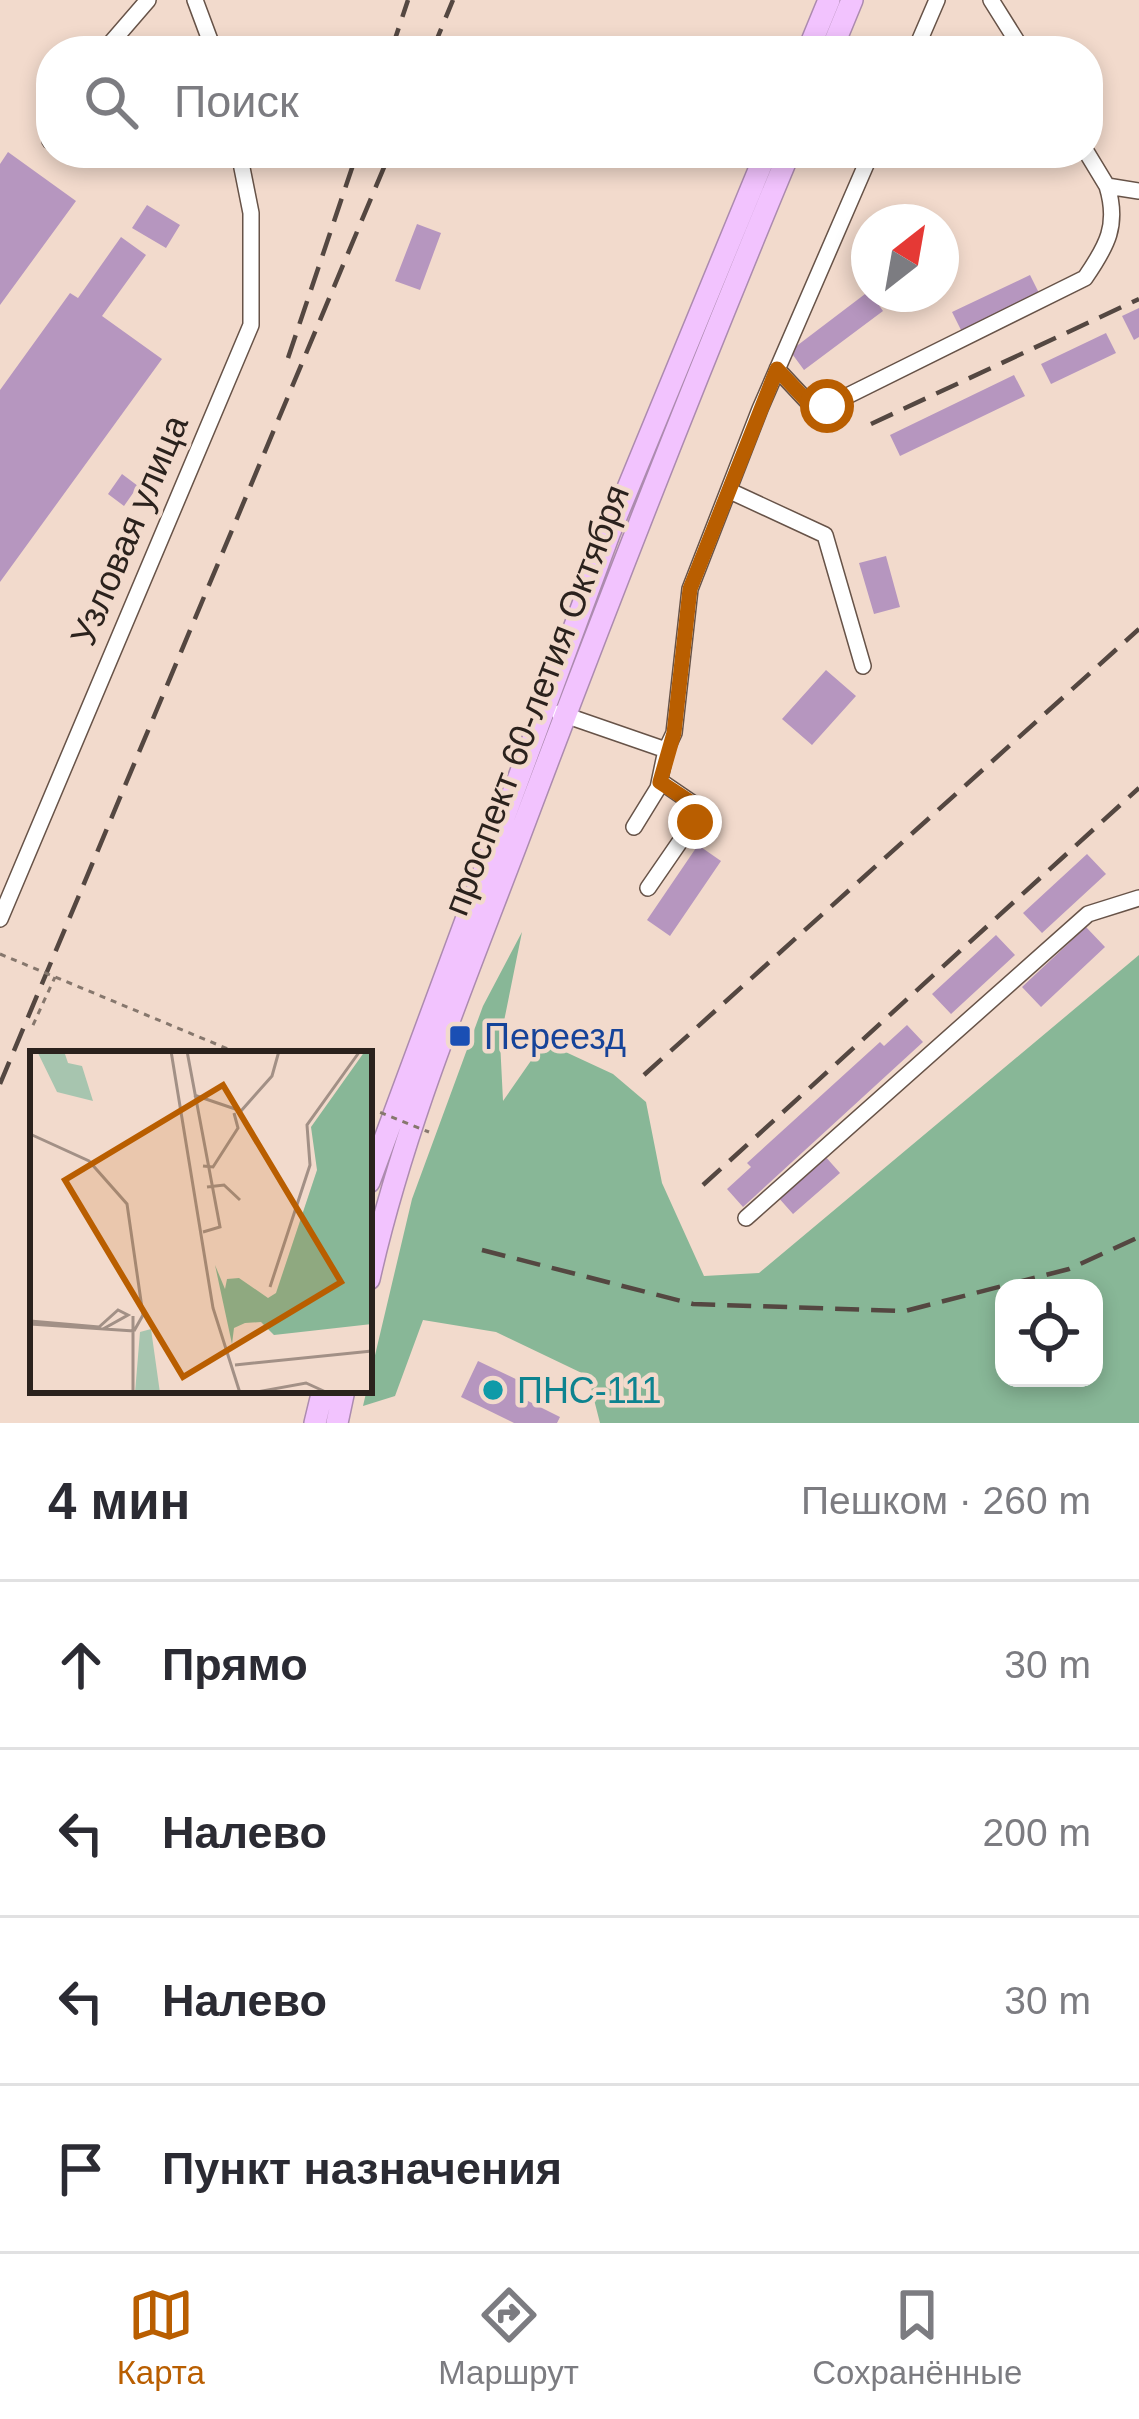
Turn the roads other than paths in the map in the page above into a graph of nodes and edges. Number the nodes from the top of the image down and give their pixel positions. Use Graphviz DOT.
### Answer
graph roads {
  1 [pos="148,0"];
  2 [pos="195,0"];
  3 [pos="829,0"];
  4 [pos="852,0"];
  5 [pos="937,0"];
  6 [pos="991,0"];
  7 [pos="117,36"];
  8 [pos="208,36"];
  9 [pos="814,36"];
  10 [pos="837,36"];
  11 [pos="921,36"];
  12 [pos="1013,36"];
  13 [pos="242,168"];
  14 [pos="760,168"];
  15 [pos="783,168"];
  16 [pos="864,168"];
  17 [pos="1096,168"];
  18 [pos="1107,186"];
  19 [pos="1139,191"];
  20 [pos="777,369"];
  21 [pos="730,491"];
  22 [pos="863,666"];
  23 [pos="555,711"];
  24 [pos="666,750"];
  25 [pos="660,782"];
  26 [pos="634,827"];
  27 [pos="648,888"];
  28 [pos="1139,898"];
  29 [pos="0,919"];
  30 [pos="372,1174"];
  31 [pos="746,1218"];
  32 [pos="372,1267"];
  33 [pos="321,1393"];
  34 [pos="343,1393"];
  35 [pos="315,1423"];
  36 [pos="337,1423"];
  1 -- 7 [label="street"];
  2 -- 8 [label="street"];
  3 -- 9 [label="highway"];
  4 -- 10 [label="highway"];
  5 -- 11 [label="street"];
  6 -- 12 [label="street"];
  13 -- 29 [label="street, Узловая улица"];
  14 -- 23 [label="highway, проспект 60-летия Октября"];
  15 -- 23 [label="highway, проспект 60-летия Октября"];
  16 -- 20 [label="street"];
  17 -- 18 [label="street"];
  18 -- 19 [label="street"];
  18 -- 20 [label="street"];
  20 -- 21 [label="street"];
  21 -- 22 [label="street"];
  21 -- 24 [label="street"];
  23 -- 24 [label="street"];
  23 -- 30 [label="highway, проспект 60-летия Октября"];
  23 -- 32 [label="highway, проспект 60-летия Октября"];
  24 -- 25 [label="street"];
  25 -- 26 [label="street"];
  25 -- 27 [label="street"];
  28 -- 31 [label="street"];
  33 -- 35 [label="highway"];
  34 -- 36 [label="highway"];
}
